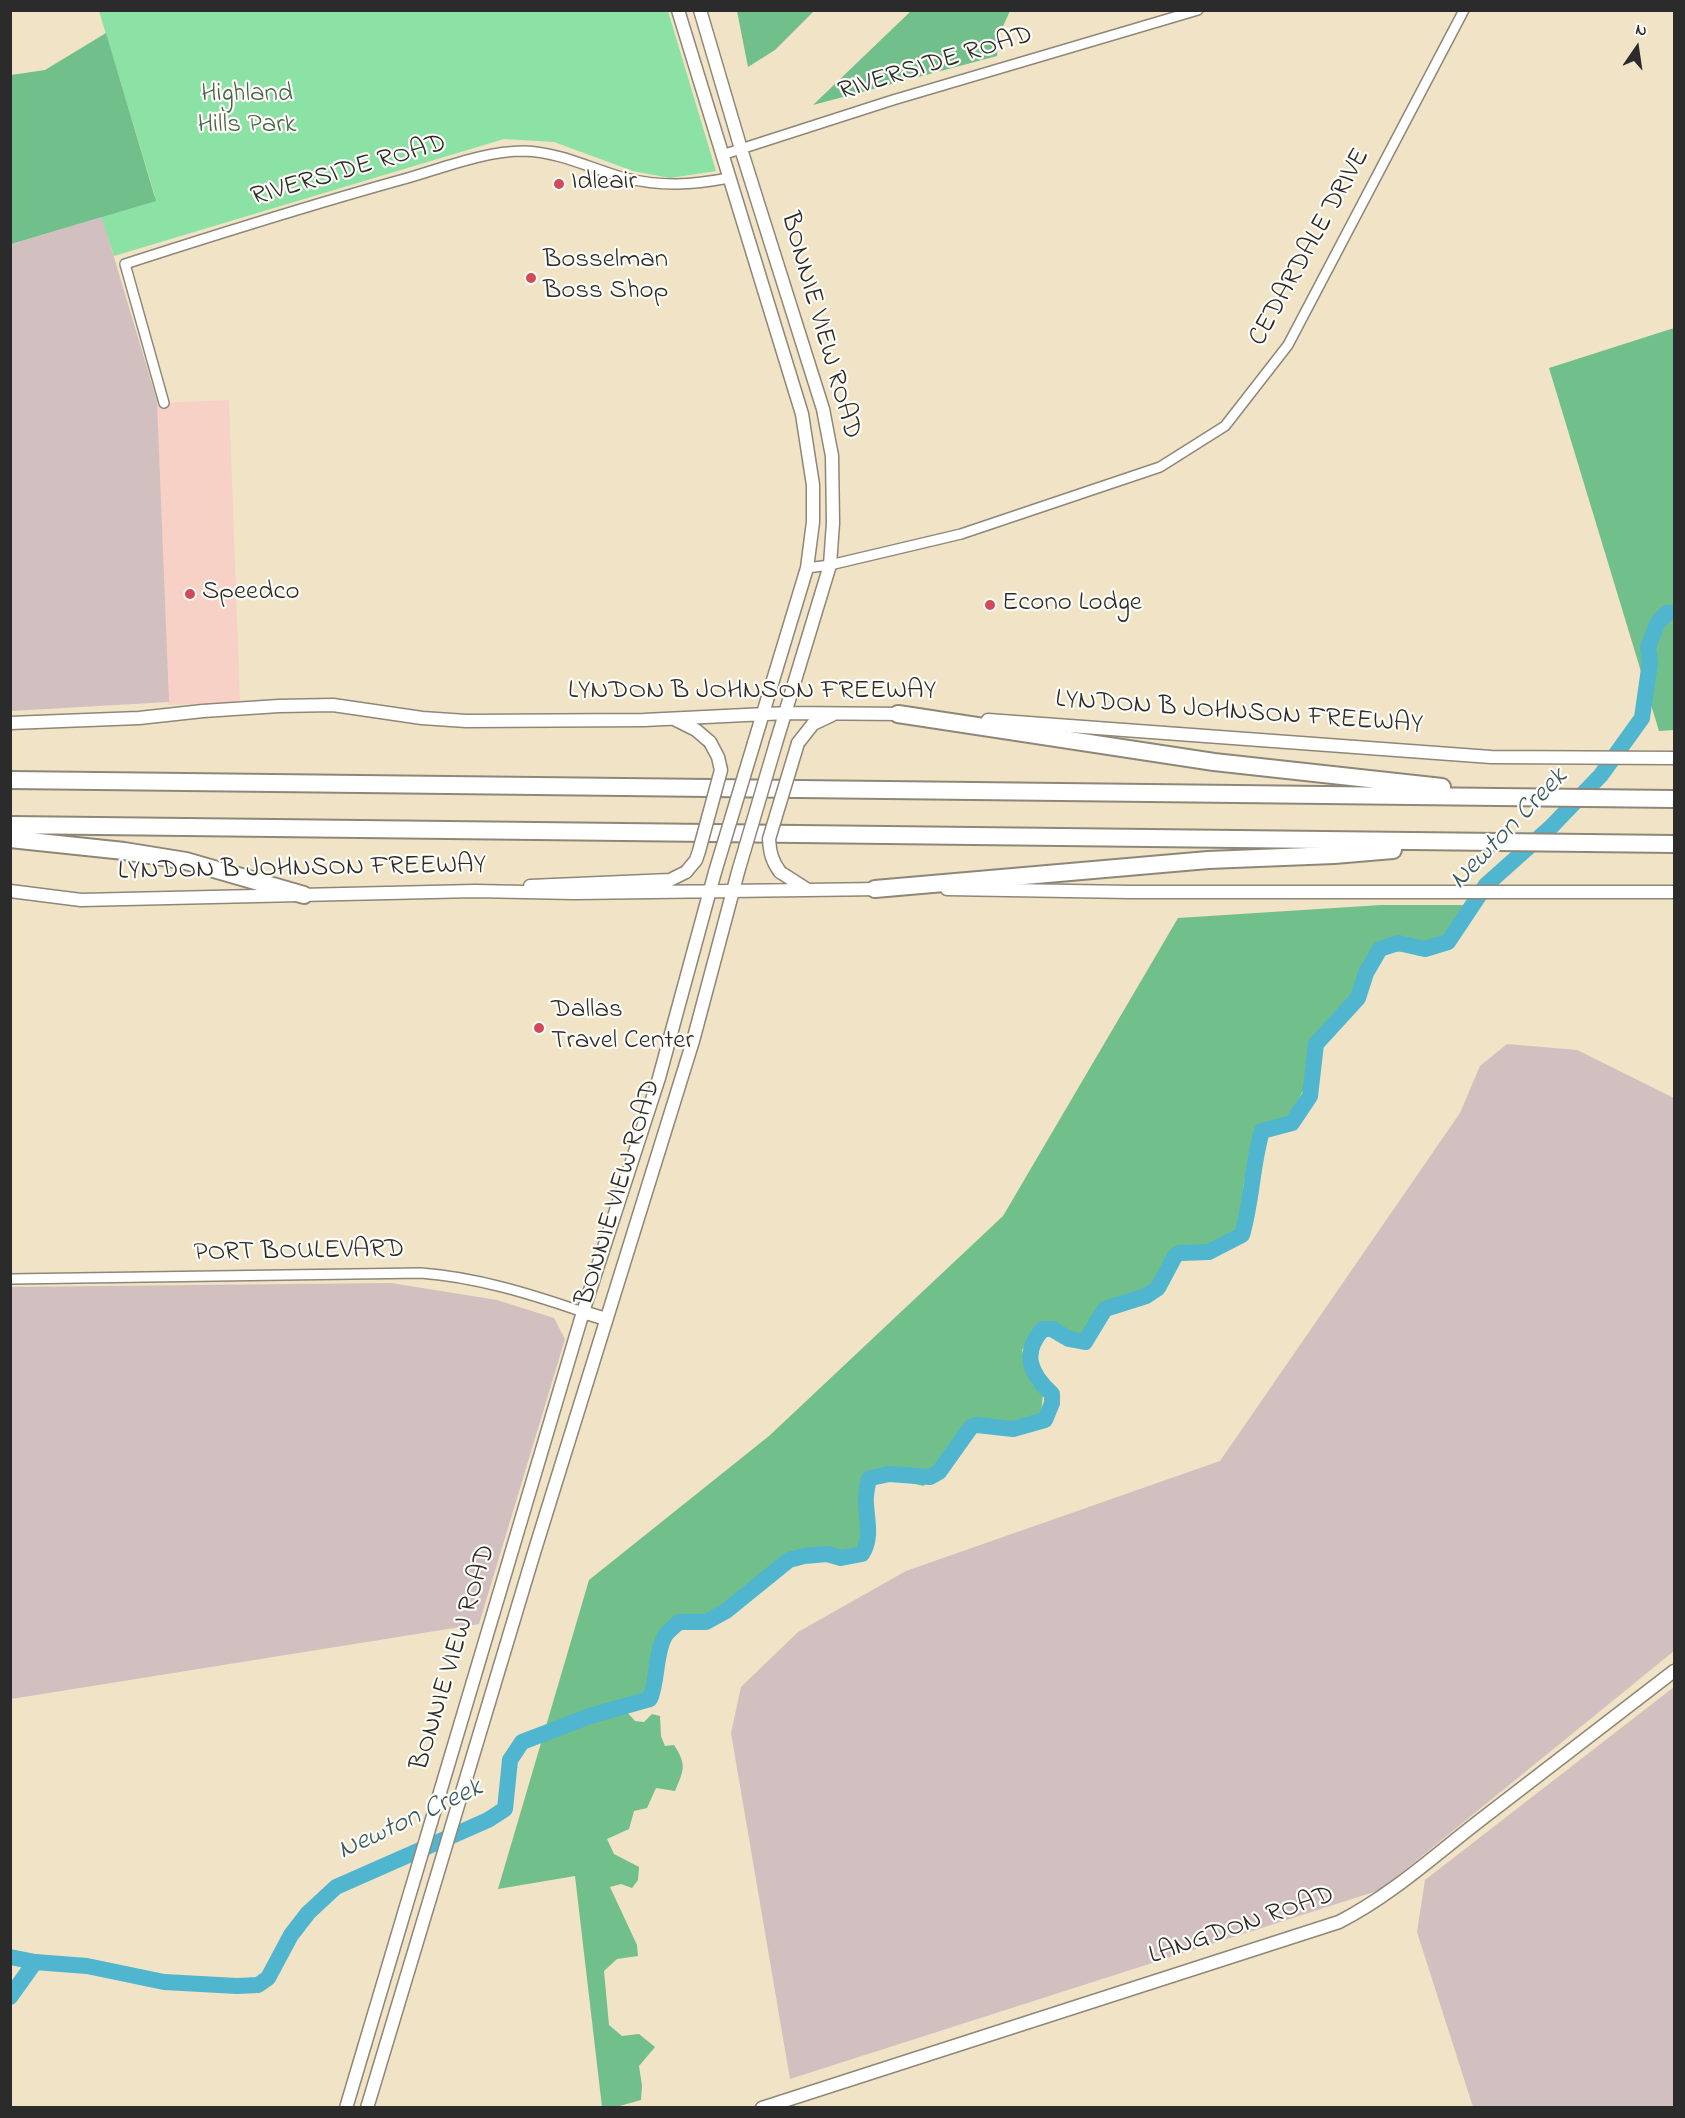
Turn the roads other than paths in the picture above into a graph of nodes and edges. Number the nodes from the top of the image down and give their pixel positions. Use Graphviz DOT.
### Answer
graph roads {
  1 [pos="678,10"];
  2 [pos="700,10"];
  3 [pos="1198,10"];
  4 [pos="1464,10"];
  5 [pos="741,148"];
  6 [pos="722,155"];
  7 [pos="729,178"];
  8 [pos="164,403"];
  9 [pos="800,407"];
  10 [pos="823,409"];
  11 [pos="830,565"];
  12 [pos="807,568"];
  13 [pos="786,713"];
  14 [pos="836,713"];
  15 [pos="898,714"];
  16 [pos="763,715"];
  17 [pos="673,718"];
  18 [pos="10,723"];
  19 [pos="1669,758"];
  20 [pos="10,780"];
  21 [pos="1533,798"];
  22 [pos="1674,798"];
  23 [pos="10,825"];
  24 [pos="10,839"];
  25 [pos="1492,841"];
  26 [pos="1674,844"];
  27 [pos="875,889"];
  28 [pos="808,890"];
  29 [pos="10,891"];
  30 [pos="475,891"];
  31 [pos="709,892"];
  32 [pos="731,892"];
  33 [pos="1674,892"];
  34 [pos="304,895"];
  35 [pos="671,1036"];
  36 [pos="693,1041"];
  37 [pos="10,1279"];
  38 [pos="583,1312"];
  39 [pos="606,1319"];
  40 [pos="1674,1671"];
  41 [pos="346,2108"];
  42 [pos="367,2108"];
  43 [pos="762,2108"];
  1 -- 6 [label="main road, BONNIE VIEW ROAD"];
  2 -- 5 [label="main road, BONNIE VIEW ROAD"];
  3 -- 5 [label="street, RIVERSIDE ROAD"];
  4 -- 11 [label="street, CEDARDALE DRIVE"];
  5 -- 6 [label="street, RIVERSIDE ROAD"];
  5 -- 10 [label="main road, BONNIE VIEW ROAD"];
  6 -- 7 [label="main road, BONNIE VIEW ROAD"];
  7 -- 8 [label="street, RIVERSIDE ROAD"];
  7 -- 9 [label="main road, BONNIE VIEW ROAD"];
  9 -- 10 [label="main road"];
  9 -- 12 [label="main road, BONNIE VIEW ROAD"];
  10 -- 11 [label="main road, BONNIE VIEW ROAD"];
  11 -- 12 [label="street, CEDARDALE DRIVE"];
  11 -- 13 [label="main road, BONNIE VIEW ROAD"];
  12 -- 16 [label="main road, BONNIE VIEW ROAD"];
  13 -- 14 [label="main road, LYNDON B JOHNSON FREEWAY"];
  13 -- 16 [label="main road, LYNDON B JOHNSON FREEWAY"];
  13 -- 32 [label="main road, BONNIE VIEW ROAD, bridge"];
  14 -- 15 [label="main road, LYNDON B JOHNSON FREEWAY"];
  14 -- 28 [label="main road, bridge"];
  15 -- 19 [label="main road, LYNDON B JOHNSON FREEWAY"];
  15 -- 21 [label="highway"];
  16 -- 17 [label="main road, LYNDON B JOHNSON FREEWAY"];
  16 -- 31 [label="main road, BONNIE VIEW ROAD, bridge"];
  17 -- 18 [label="main road, LYNDON B JOHNSON FREEWAY"];
  17 -- 30 [label="main road, bridge"];
  20 -- 21 [label="highway"];
  21 -- 22 [label="highway"];
  23 -- 25 [label="highway, LYNDON B JOHNSON FREEWAY"];
  24 -- 34 [label="highway"];
  25 -- 26 [label="highway, LYNDON B JOHNSON FREEWAY"];
  25 -- 27 [label="highway"];
  27 -- 28 [label="main road, LYNDON B JOHNSON FREEWAY"];
  27 -- 33 [label="main road, LYNDON B JOHNSON FREEWAY"];
  28 -- 32 [label="main road, LYNDON B JOHNSON FREEWAY"];
  29 -- 34 [label="main road, LYNDON B JOHNSON FREEWAY"];
  30 -- 31 [label="main road, LYNDON B JOHNSON FREEWAY"];
  30 -- 34 [label="main road, LYNDON B JOHNSON FREEWAY"];
  31 -- 32 [label="main road, LYNDON B JOHNSON FREEWAY"];
  31 -- 35 [label="main road, BONNIE VIEW ROAD"];
  32 -- 36 [label="main road, BONNIE VIEW ROAD"];
  35 -- 36 [label="main road"];
  35 -- 38 [label="main road, BONNIE VIEW ROAD"];
  36 -- 39 [label="main road, BONNIE VIEW ROAD"];
  37 -- 38 [label="street, PORT BOULEVARD"];
  38 -- 39 [label="main road"];
  38 -- 41 [label="main road, BONNIE VIEW ROAD"];
  39 -- 42 [label="main road, BONNIE VIEW ROAD"];
  40 -- 43 [label="main road, LANGDON ROAD"];
}
